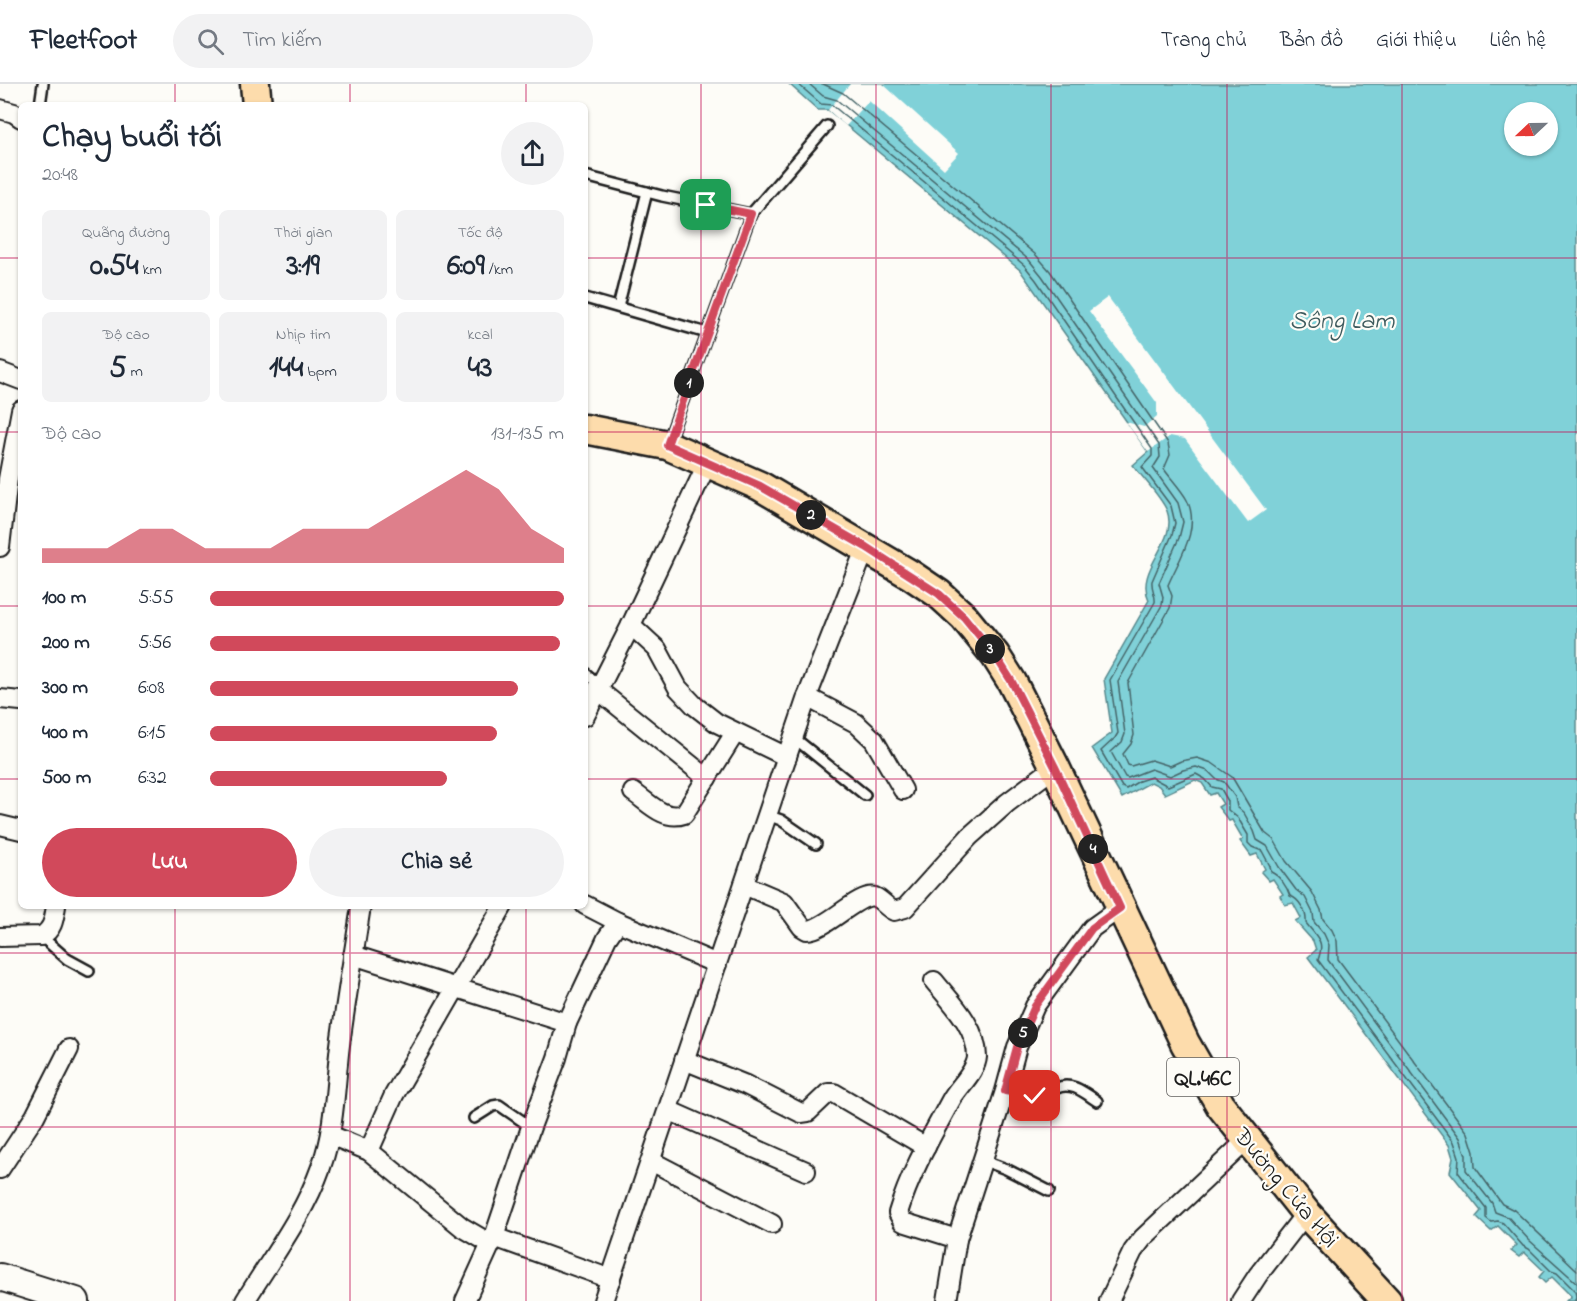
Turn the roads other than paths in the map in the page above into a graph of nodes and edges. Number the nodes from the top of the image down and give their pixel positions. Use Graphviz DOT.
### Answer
graph roads {
  1 [pos="43,84"];
  2 [pos="255,84"];
  3 [pos="40,102"];
  4 [pos="257,102"];
  5 [pos="0,109"];
  6 [pos="18,116"];
  7 [pos="827,126"];
  8 [pos="588,177"];
  9 [pos="647,192"];
  10 [pos="751,214"];
  11 [pos="588,299"];
  12 [pos="618,308"];
  13 [pos="707,333"];
  14 [pos="0,372"];
  15 [pos="18,379"];
  16 [pos="18,422"];
  17 [pos="588,430"];
  18 [pos="667,445"];
  19 [pos="708,462"];
  20 [pos="4,478"];
  21 [pos="0,547"];
  22 [pos="866,547"];
  23 [pos="631,625"];
  24 [pos="594,682"];
  25 [pos="807,697"];
  26 [pos="0,699"];
  27 [pos="18,701"];
  28 [pos="588,705"];
  29 [pos="735,733"];
  30 [pos="793,737"];
  31 [pos="787,757"];
  32 [pos="1058,772"];
  33 [pos="707,778"];
  34 [pos="903,790"];
  35 [pos="633,792"];
  36 [pos="865,795"];
  37 [pos="767,815"];
  38 [pos="0,825"];
  39 [pos="18,829"];
  40 [pos="816,844"];
  41 [pos="744,885"];
  42 [pos="588,907"];
  43 [pos="1120,908"];
  44 [pos="55,909"];
  45 [pos="361,909"];
  46 [pos="501,909"];
  47 [pos="618,922"];
  48 [pos="41,936"];
  49 [pos="0,937"];
  50 [pos="353,955"];
  51 [pos="717,963"];
  52 [pos="89,971"];
  53 [pos="934,981"];
  54 [pos="455,988"];
  55 [pos="567,1023"];
  56 [pos="69,1049"];
  57 [pos="684,1060"];
  58 [pos="1005,1091"];
  59 [pos="1097,1101"];
  60 [pos="668,1110"];
  61 [pos="474,1118"];
  62 [pos="531,1127"];
  63 [pos="330,1135"];
  64 [pos="1247,1140"];
  65 [pos="926,1147"];
  66 [pos="369,1151"];
  67 [pos="982,1160"];
  68 [pos="651,1161"];
  69 [pos="0,1169"];
  70 [pos="806,1171"];
  71 [pos="1048,1191"];
  72 [pos="1306,1213"];
  73 [pos="772,1224"];
  74 [pos="957,1239"];
  75 [pos="493,1240"];
  76 [pos="0,1277"];
  77 [pos="611,1279"];
  78 [pos="69,1300"];
  79 [pos="605,1300"];
  80 [pos="245,1301"];
  81 [pos="465,1301"];
  82 [pos="947,1301"];
  83 [pos="1109,1301"];
  84 [pos="1241,1301"];
  85 [pos="1386,1301"];
  1 -- 3 [label="lane"];
  2 -- 4 [label="main road"];
  5 -- 6 [label="street"];
  7 -- 10 [label="lane"];
  8 -- 9 [label="lane"];
  9 -- 10 [label="lane"];
  9 -- 12 [label="lane"];
  10 -- 13 [label="lane"];
  11 -- 12 [label="lane"];
  12 -- 13 [label="lane"];
  13 -- 18 [label="lane"];
  14 -- 15 [label="street"];
  16 -- 20 [label="street"];
  17 -- 18 [label="main road, Đường Cửa Hội / QL.46C"];
  18 -- 19 [label="main road, Đường Cửa Hội / QL.46C"];
  19 -- 22 [label="main road, Đường Cửa Hội / QL.46C"];
  19 -- 23 [label="street"];
  20 -- 21 [label="street"];
  22 -- 25 [label="street"];
  22 -- 32 [label="main road, Đường Cửa Hội / QL.46C"];
  23 -- 24 [label="street"];
  23 -- 29 [label="street"];
  24 -- 28 [label="street"];
  24 -- 33 [label="street"];
  25 -- 30 [label="street"];
  25 -- 34 [label="street"];
  26 -- 27 [label="street"];
  29 -- 31 [label="street"];
  29 -- 33 [label="street"];
  30 -- 31 [label="street"];
  30 -- 36 [label="lane"];
  31 -- 37 [label="street"];
  32 -- 41 [label="street"];
  32 -- 43 [label="main road, Đường Cửa Hội / QL.46C"];
  33 -- 35 [label="street"];
  37 -- 40 [label="lane"];
  37 -- 41 [label="street"];
  38 -- 39 [label="street"];
  41 -- 51 [label="street"];
  42 -- 47 [label="street"];
  43 -- 58 [label="street"];
  43 -- 64 [label="main road, Đường Cửa Hội / QL.46C"];
  44 -- 48 [label="street"];
  45 -- 50 [label="street"];
  46 -- 54 [label="street"];
  47 -- 51 [label="street"];
  47 -- 55 [label="street"];
  48 -- 49 [label="street"];
  48 -- 52 [label="lane"];
  50 -- 54 [label="street"];
  50 -- 63 [label="street"];
  51 -- 57 [label="street"];
  53 -- 65 [label="street"];
  54 -- 55 [label="street"];
  54 -- 66 [label="street"];
  55 -- 62 [label="street"];
  56 -- 69 [label="street"];
  57 -- 60 [label="street"];
  57 -- 65 [label="street"];
  58 -- 59 [label="lane"];
  58 -- 67 [label="street"];
  60 -- 68 [label="street"];
  60 -- 70 [label="street"];
  61 -- 62 [label="lane"];
  62 -- 75 [label="street"];
  63 -- 66 [label="street"];
  63 -- 80 [label="street"];
  64 -- 72 [label="main road, Đường Cửa Hội / QL.46C"];
  64 -- 83 [label="street"];
  65 -- 74 [label="street"];
  66 -- 75 [label="street"];
  67 -- 71 [label="lane"];
  67 -- 74 [label="street"];
  68 -- 73 [label="street"];
  68 -- 77 [label="street"];
  72 -- 84 [label="street"];
  72 -- 85 [label="main road, Đường Cửa Hội / QL.46C"];
  74 -- 82 [label="street"];
  75 -- 77 [label="street"];
  75 -- 81 [label="street"];
  76 -- 78 [label="main road"];
  77 -- 79 [label="street"];
}
